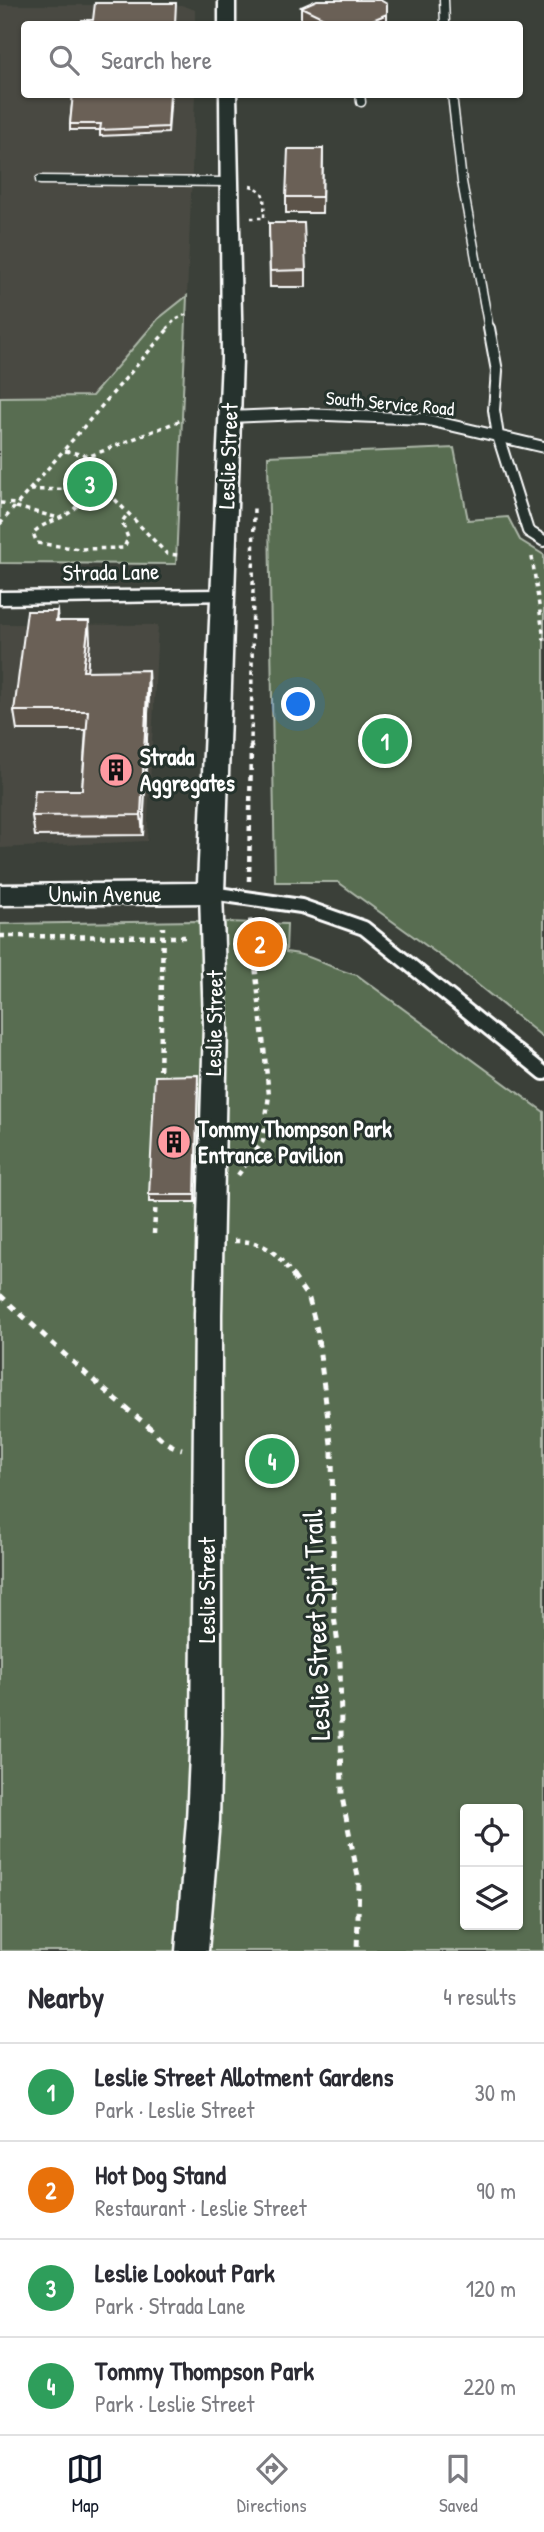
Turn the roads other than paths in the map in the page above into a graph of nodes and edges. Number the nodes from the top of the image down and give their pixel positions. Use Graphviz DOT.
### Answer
graph roads {
  1 [pos="227,0"];
  2 [pos="443,0"];
  3 [pos="227,21"];
  4 [pos="445,21"];
  5 [pos="228,98"];
  6 [pos="452,98"];
  7 [pos="40,180"];
  8 [pos="239,184"];
  9 [pos="230,417"];
  10 [pos="498,436"];
  11 [pos="544,447"];
  12 [pos="544,541"];
  13 [pos="223,597"];
  14 [pos="0,598"];
  15 [pos="211,893"];
  16 [pos="0,895"];
  17 [pos="544,1073"];
  18 [pos="192,1951"];
  1 -- 3 [label="street"];
  2 -- 4 [label="lane"];
  5 -- 8 [label="street, Leslie Street"];
  6 -- 10 [label="lane"];
  7 -- 8 [label="lane"];
  8 -- 9 [label="street, Leslie Street"];
  9 -- 10 [label="lane, South Service Road"];
  9 -- 13 [label="street, Leslie Street"];
  10 -- 11 [label="lane, South Service Road"];
  10 -- 12 [label="lane"];
  13 -- 14 [label="street, Strada Lane"];
  13 -- 15 [label="street, Leslie Street"];
  15 -- 16 [label="street, Unwin Avenue"];
  15 -- 17 [label="lane"];
  15 -- 18 [label="street, Leslie Street"];
}
